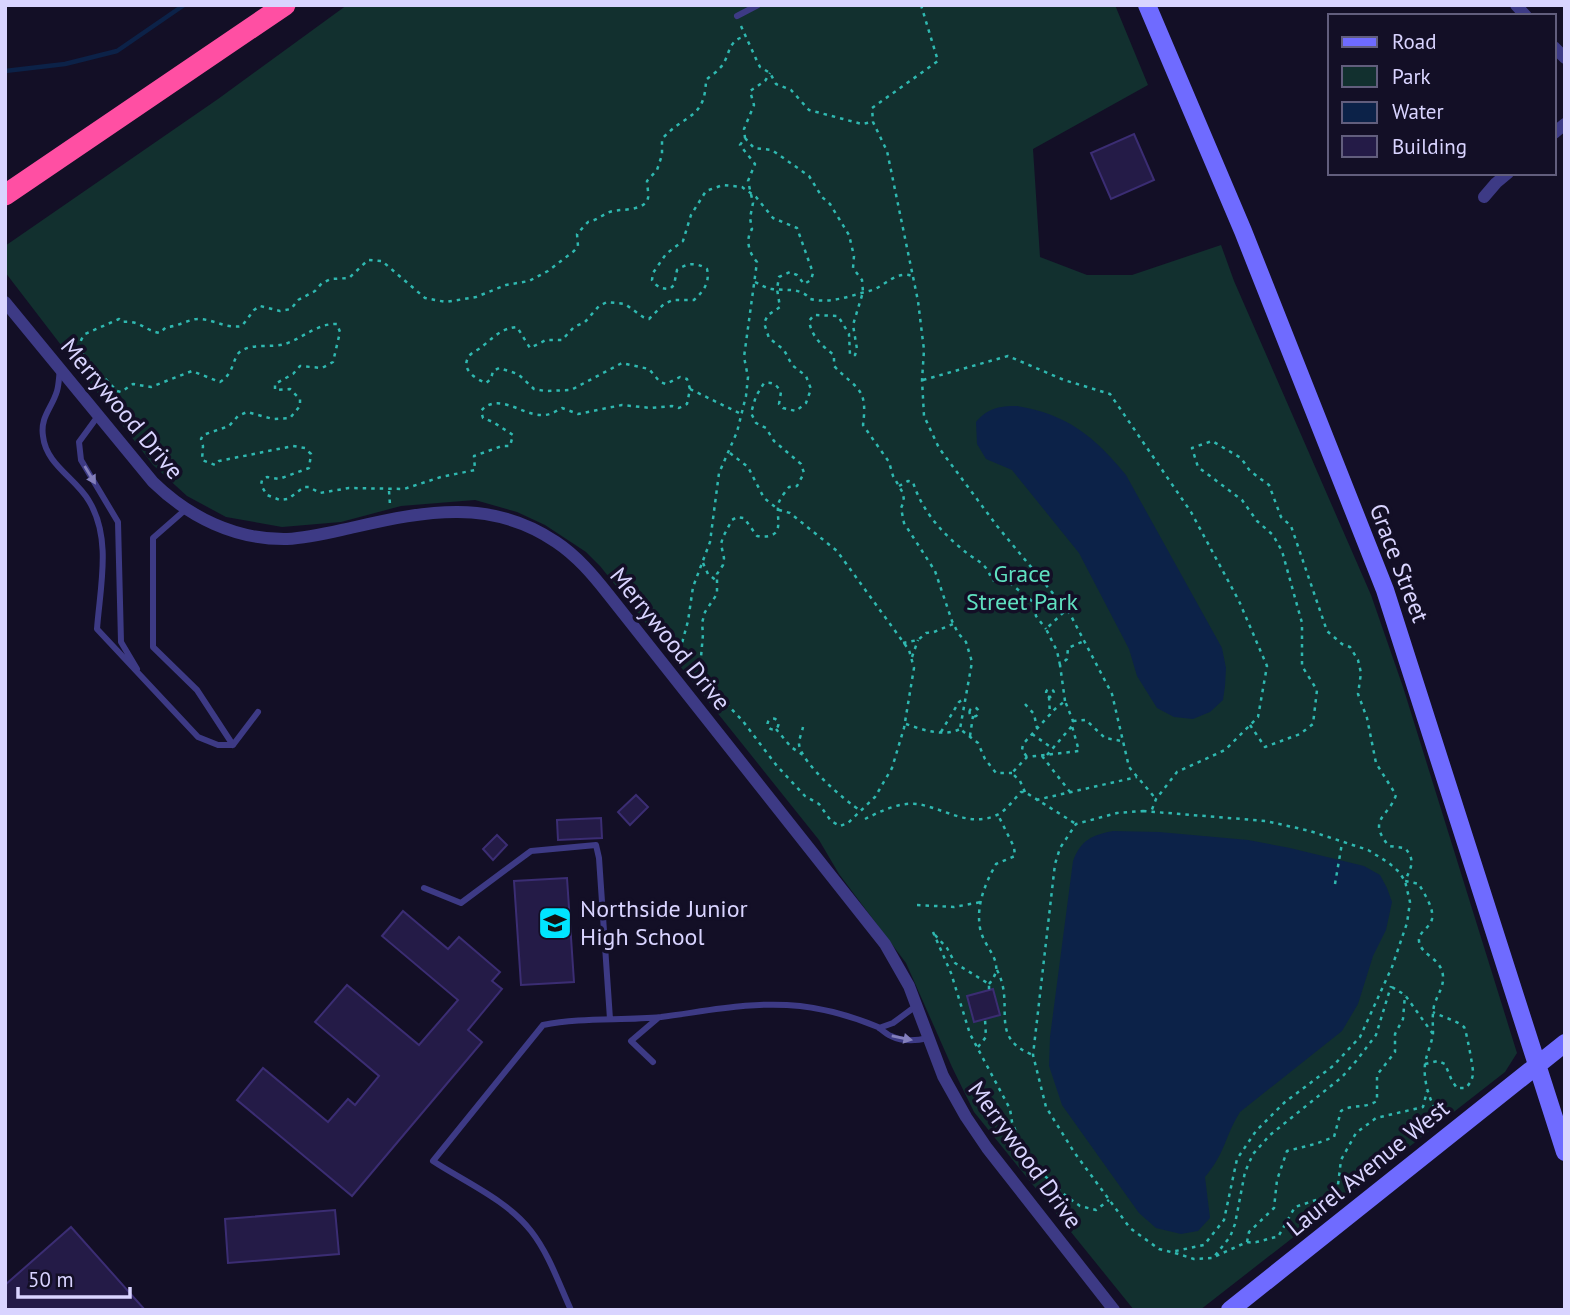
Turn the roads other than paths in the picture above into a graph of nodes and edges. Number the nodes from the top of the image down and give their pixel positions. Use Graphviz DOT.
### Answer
graph roads {
  1 [pos="285,5"];
  2 [pos="758,5"];
  3 [pos="1147,5"];
  4 [pos="737,16"];
  5 [pos="1506,175"];
  6 [pos="5,195"];
  7 [pos="1484,197"];
  8 [pos="5,302"];
  9 [pos="60,369"];
  10 [pos="97,416"];
  11 [pos="185,510"];
  12 [pos="145,682"];
  13 [pos="258,712"];
  14 [pos="233,745"];
  15 [pos="424,888"];
  16 [pos="916,1006"];
  17 [pos="659,1017"];
  18 [pos="610,1018"];
  19 [pos="879,1028"];
  20 [pos="928,1038"];
  21 [pos="1565,1043"];
  22 [pos="653,1062"];
  23 [pos="1538,1064"];
  24 [pos="1565,1152"];
  25 [pos="571,1310"];
  26 [pos="1114,1310"];
  27 [pos="1230,1310"];
  1 -- 6 [label="highway"];
  2 -- 4 [label="lane"];
  3 -- 23 [label="main road, Grace Street"];
  5 -- 7 [label="street"];
  8 -- 9 [label="street, Merrywood Drive"];
  9 -- 10 [label="street, Merrywood Drive"];
  9 -- 12 [label="lane"];
  10 -- 11 [label="street, Merrywood Drive"];
  10 -- 12 [label="lane, one-way"];
  11 -- 14 [label="lane"];
  11 -- 16 [label="street, Merrywood Drive"];
  12 -- 14 [label="lane"];
  13 -- 14 [label="lane"];
  15 -- 18 [label="lane"];
  16 -- 19 [label="lane"];
  16 -- 20 [label="street, Merrywood Drive"];
  17 -- 18 [label="lane"];
  17 -- 19 [label="lane"];
  17 -- 22 [label="lane"];
  18 -- 25 [label="lane"];
  19 -- 20 [label="lane, one-way"];
  20 -- 26 [label="street, Merrywood Drive"];
  21 -- 23 [label="main road, Laurel Avenue West"];
  23 -- 24 [label="main road, Grace Street"];
  23 -- 27 [label="main road, Laurel Avenue West"];
}
